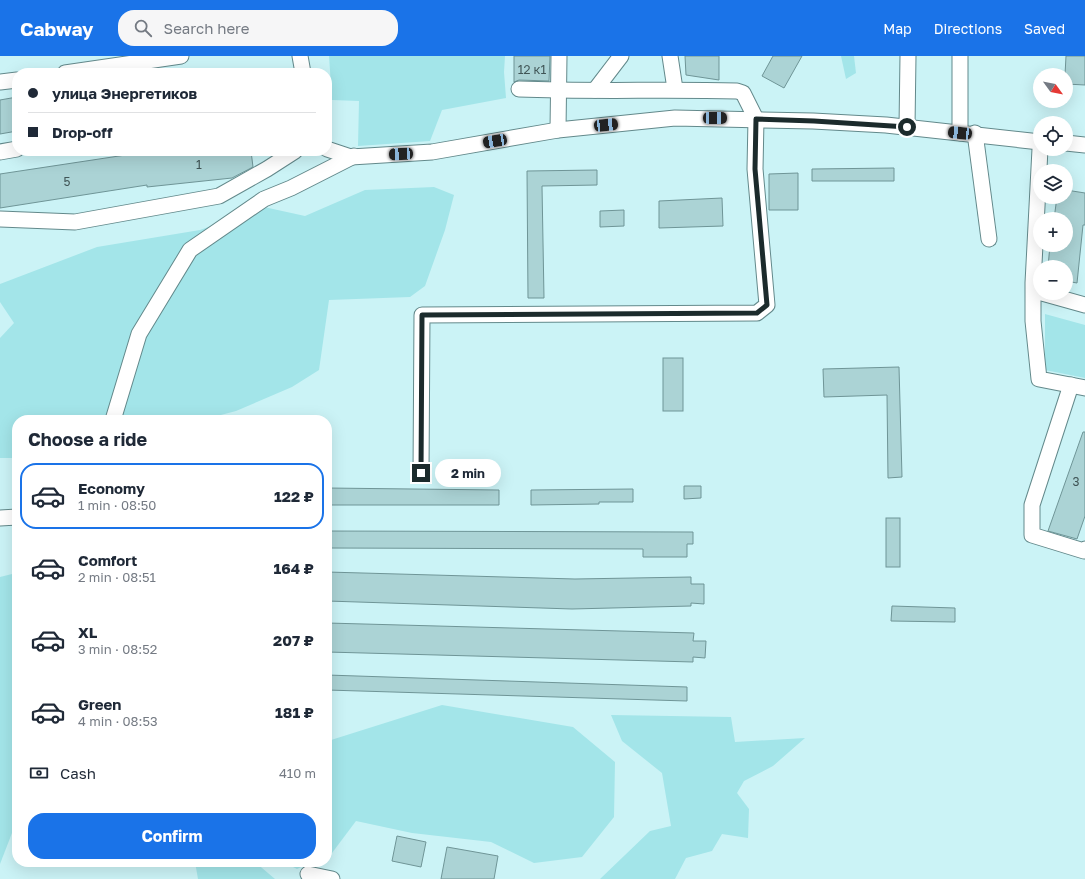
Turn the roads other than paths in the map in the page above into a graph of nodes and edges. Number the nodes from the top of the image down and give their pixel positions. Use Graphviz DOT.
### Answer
graph roads {
  1 [pos="181,56"];
  2 [pos="300,56"];
  3 [pos="559,56"];
  4 [pos="621,56"];
  5 [pos="670,56"];
  6 [pos="908,56"];
  7 [pos="960,56"];
  8 [pos="99,68"];
  9 [pos="303,68"];
  10 [pos="12,81"];
  11 [pos="0,82"];
  12 [pos="519,89"];
  13 [pos="675,89"];
  14 [pos="559,90"];
  15 [pos="595,90"];
  16 [pos="756,119"];
  17 [pos="907,127"];
  18 [pos="558,130"];
  19 [pos="967,133"];
  20 [pos="1033,141"];
  21 [pos="1073,144"];
  22 [pos="1085,145"];
  23 [pos="12,150"];
  24 [pos="332,150"];
  25 [pos="0,152"];
  26 [pos="287,156"];
  27 [pos="354,156"];
  28 [pos="1040,156"];
  29 [pos="0,219"];
  30 [pos="990,239"];
  31 [pos="1038,260"];
  32 [pos="1037,300"];
  33 [pos="1067,300"];
  34 [pos="1085,305"];
  35 [pos="1078,386"];
  36 [pos="115,415"];
  37 [pos="421,473"];
  38 [pos="12,517"];
  39 [pos="0,518"];
  40 [pos="1085,549"];
  41 [pos="308,874"];
  42 [pos="332,879"];
  1 -- 8 [label="street"];
  2 -- 9 [label="street"];
  3 -- 14 [label="street"];
  4 -- 15 [label="street"];
  5 -- 13 [label="street"];
  6 -- 17 [label="street"];
  7 -- 19 [label="street"];
  10 -- 11 [label="street"];
  12 -- 14 [label="street"];
  13 -- 15 [label="street"];
  13 -- 16 [label="street"];
  14 -- 15 [label="street"];
  14 -- 18 [label="street"];
  16 -- 17 [label="street"];
  16 -- 18 [label="street"];
  16 -- 37 [label="street"];
  17 -- 19 [label="street"];
  18 -- 27 [label="street"];
  19 -- 20 [label="street"];
  19 -- 30 [label="street"];
  21 -- 22 [label="street"];
  23 -- 25 [label="street"];
  24 -- 27 [label="street"];
  26 -- 29 [label="street"];
  27 -- 36 [label="street"];
  28 -- 31 [label="street"];
  32 -- 35 [label="street"];
  33 -- 34 [label="street"];
  35 -- 40 [label="street"];
  38 -- 39 [label="street"];
  41 -- 42 [label="street"];
}
